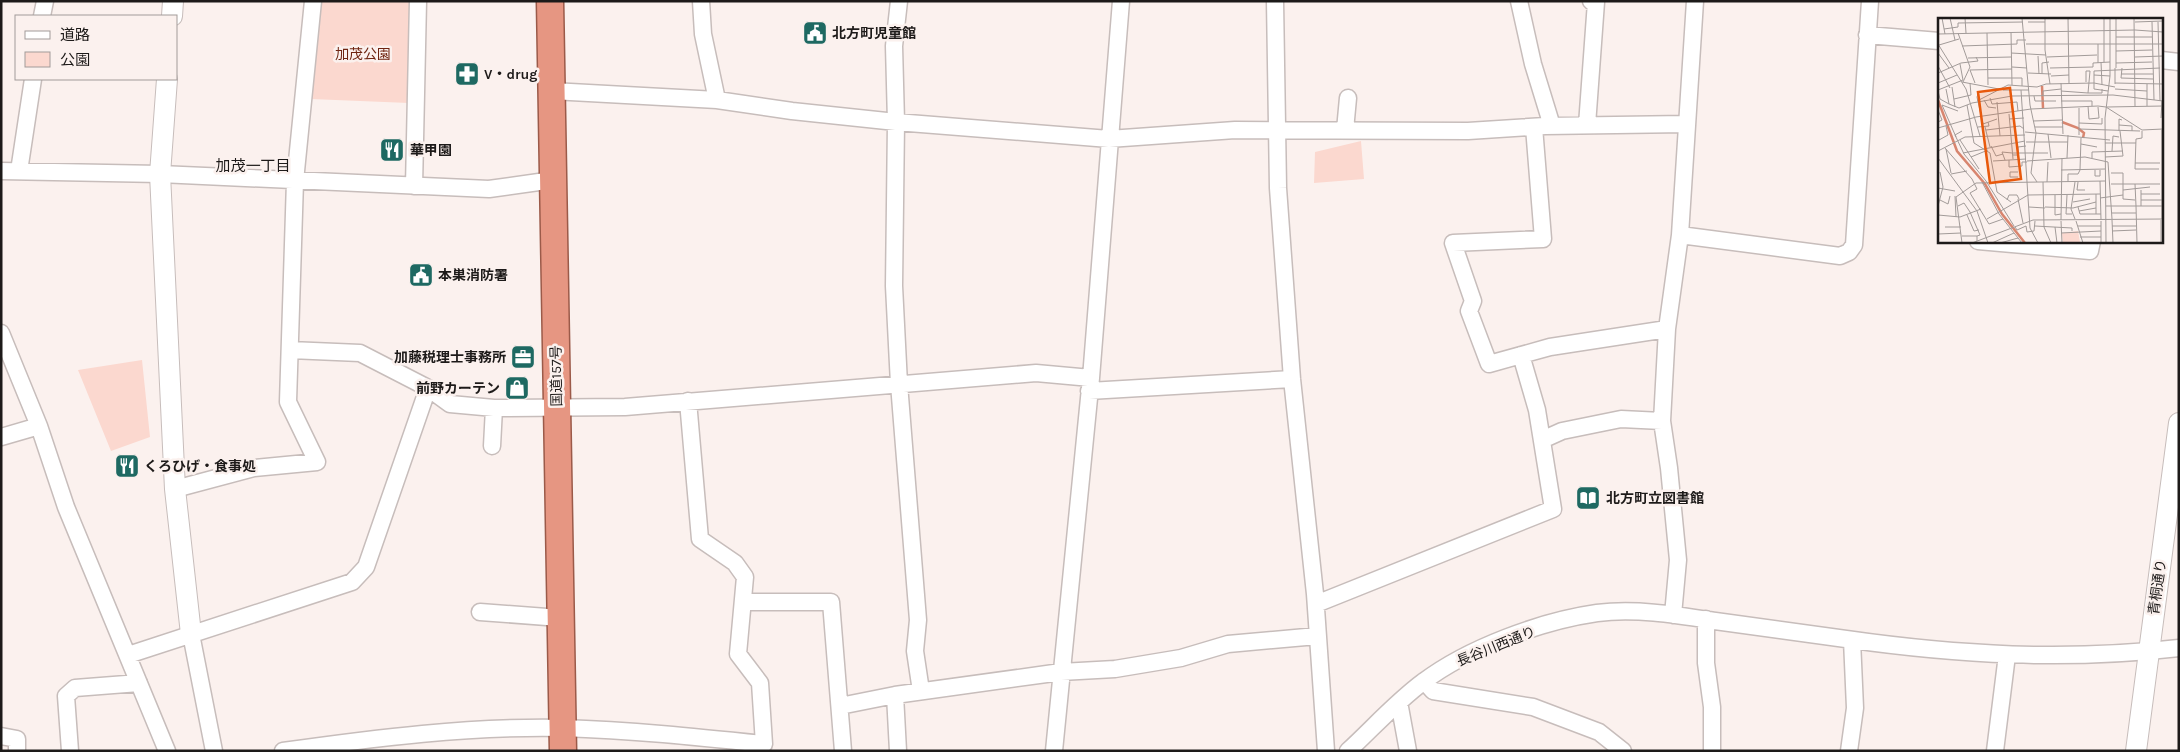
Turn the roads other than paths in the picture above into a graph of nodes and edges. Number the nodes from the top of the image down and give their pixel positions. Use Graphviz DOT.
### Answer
graph roads {
  1 [pos="45,1"];
  2 [pos="173,1"];
  3 [pos="313,1"];
  4 [pos="418,1"];
  5 [pos="550,1"];
  6 [pos="702,1"];
  7 [pos="898,1"];
  8 [pos="1120,1"];
  9 [pos="1276,1"];
  10 [pos="1519,1"];
  11 [pos="1591,1"];
  12 [pos="1695,1"];
  13 [pos="1870,1"];
  14 [pos="42,15"];
  15 [pos="172,15"];
  16 [pos="1868,35"];
  17 [pos="1938,41"];
  18 [pos="2162,60"];
  19 [pos="2179,62"];
  20 [pos="33,80"];
  21 [pos="167,80"];
  22 [pos="552,91"];
  23 [pos="1348,98"];
  24 [pos="717,100"];
  25 [pos="896,122"];
  26 [pos="1686,124"];
  27 [pos="1587,125"];
  28 [pos="1552,126"];
  29 [pos="1534,127"];
  30 [pos="1276,130"];
  31 [pos="1345,130"];
  32 [pos="1109,139"];
  33 [pos="1,171"];
  34 [pos="19,171"];
  35 [pos="160,174"];
  36 [pos="553,180"];
  37 [pos="295,181"];
  38 [pos="414,186"];
  39 [pos="1680,235"];
  40 [pos="1989,242"];
  41 [pos="2092,242"];
  42 [pos="1667,329"];
  43 [pos="1,333"];
  44 [pos="290,350"];
  45 [pos="1521,355"];
  46 [pos="1292,379"];
  47 [pos="899,384"];
  48 [pos="1090,385"];
  49 [pos="428,388"];
  50 [pos="688,401"];
  51 [pos="494,408"];
  52 [pos="557,408"];
  53 [pos="1662,422"];
  54 [pos="2179,423"];
  55 [pos="39,426"];
  56 [pos="1,437"];
  57 [pos="1542,440"];
  58 [pos="492,446"];
  59 [pos="175,489"];
  60 [pos="743,602"];
  61 [pos="1316,604"];
  62 [pos="480,612"];
  63 [pos="1673,615"];
  64 [pos="560,618"];
  65 [pos="1706,619"];
  66 [pos="191,634"];
  67 [pos="1317,636"];
  68 [pos="1852,640"];
  69 [pos="2179,648"];
  70 [pos="2148,651"];
  71 [pos="128,655"];
  72 [pos="2007,655"];
  73 [pos="1061,672"];
  74 [pos="1424,681"];
  75 [pos="139,683"];
  76 [pos="921,691"];
  77 [pos="895,695"];
  78 [pos="1399,702"];
  79 [pos="840,706"];
  80 [pos="1,736"];
  81 [pos="562,740"];
  82 [pos="17,751"];
  83 [pos="70,751"];
  84 [pos="167,751"];
  85 [pos="214,751"];
  86 [pos="283,751"];
  87 [pos="843,751"];
  88 [pos="898,751"];
  89 [pos="1054,751"];
  90 [pos="1326,751"];
  91 [pos="1348,751"];
  92 [pos="1408,751"];
  93 [pos="1623,751"];
  94 [pos="1712,751"];
  95 [pos="1849,751"];
  96 [pos="1995,751"];
  97 [pos="2136,751"];
  1 -- 14 [label="street"];
  2 -- 15 [label="street"];
  3 -- 37 [label="street"];
  4 -- 38 [label="street"];
  5 -- 22 [label="highway, 国道157号"];
  6 -- 24 [label="street"];
  7 -- 25 [label="street"];
  8 -- 32 [label="street"];
  9 -- 30 [label="street"];
  10 -- 28 [label="street"];
  11 -- 27 [label="street"];
  12 -- 26 [label="street"];
  13 -- 16 [label="street"];
  16 -- 17 [label="street"];
  16 -- 39 [label="street"];
  18 -- 19 [label="street"];
  20 -- 34 [label="street"];
  21 -- 35 [label="street"];
  22 -- 24 [label="street"];
  22 -- 36 [label="highway, 国道157号"];
  23 -- 31 [label="street"];
  24 -- 25 [label="street"];
  25 -- 32 [label="street"];
  25 -- 47 [label="street"];
  26 -- 27 [label="street"];
  26 -- 39 [label="street"];
  27 -- 28 [label="street"];
  28 -- 29 [label="street"];
  29 -- 31 [label="street"];
  29 -- 45 [label="street"];
  30 -- 31 [label="street"];
  30 -- 32 [label="street"];
  30 -- 46 [label="street"];
  32 -- 48 [label="street"];
  33 -- 34 [label="street"];
  34 -- 35 [label="street"];
  35 -- 37 [label="street"];
  35 -- 59 [label="street"];
  36 -- 38 [label="street"];
  36 -- 52 [label="highway, 国道157号"];
  37 -- 38 [label="street"];
  37 -- 44 [label="street"];
  39 -- 42 [label="street"];
  40 -- 41 [label="street"];
  42 -- 45 [label="street"];
  42 -- 53 [label="street"];
  43 -- 55 [label="street"];
  44 -- 49 [label="street"];
  44 -- 59 [label="street"];
  45 -- 57 [label="street"];
  46 -- 48 [label="street"];
  46 -- 61 [label="street"];
  47 -- 48 [label="street"];
  47 -- 50 [label="street"];
  47 -- 76 [label="street"];
  48 -- 73 [label="street"];
  49 -- 51 [label="street"];
  49 -- 66 [label="street"];
  50 -- 52 [label="street"];
  50 -- 60 [label="street"];
  51 -- 52 [label="street"];
  51 -- 58 [label="street"];
  52 -- 64 [label="highway, 国道157号"];
  53 -- 57 [label="street"];
  53 -- 63 [label="street"];
  54 -- 70 [label="street, 青桐通り"];
  55 -- 56 [label="street"];
  55 -- 71 [label="street"];
  57 -- 61 [label="street"];
  59 -- 66 [label="street"];
  60 -- 79 [label="street"];
  60 -- 81 [label="street"];
  61 -- 67 [label="street"];
  62 -- 64 [label="street"];
  63 -- 65 [label="street, 長谷川西通り"];
  63 -- 74 [label="street, 長谷川西通り"];
  64 -- 81 [label="highway, 国道157号"];
  65 -- 68 [label="street, 長谷川西通り"];
  65 -- 94 [label="street"];
  66 -- 71 [label="street"];
  66 -- 85 [label="street"];
  67 -- 73 [label="street"];
  67 -- 90 [label="street"];
  68 -- 72 [label="street, 長谷川西通り"];
  68 -- 95 [label="street"];
  69 -- 70 [label="street"];
  70 -- 72 [label="street, 長谷川西通り"];
  70 -- 97 [label="street, 青桐通り"];
  71 -- 75 [label="street"];
  72 -- 96 [label="street"];
  73 -- 76 [label="street"];
  73 -- 89 [label="street"];
  74 -- 78 [label="street, 長谷川西通り"];
  74 -- 93 [label="street"];
  75 -- 83 [label="street"];
  75 -- 84 [label="street"];
  76 -- 77 [label="street"];
  77 -- 79 [label="street"];
  77 -- 88 [label="street"];
  78 -- 91 [label="street, 長谷川西通り"];
  78 -- 92 [label="street"];
  79 -- 87 [label="street"];
  80 -- 82 [label="street"];
  81 -- 86 [label="street"];
}
